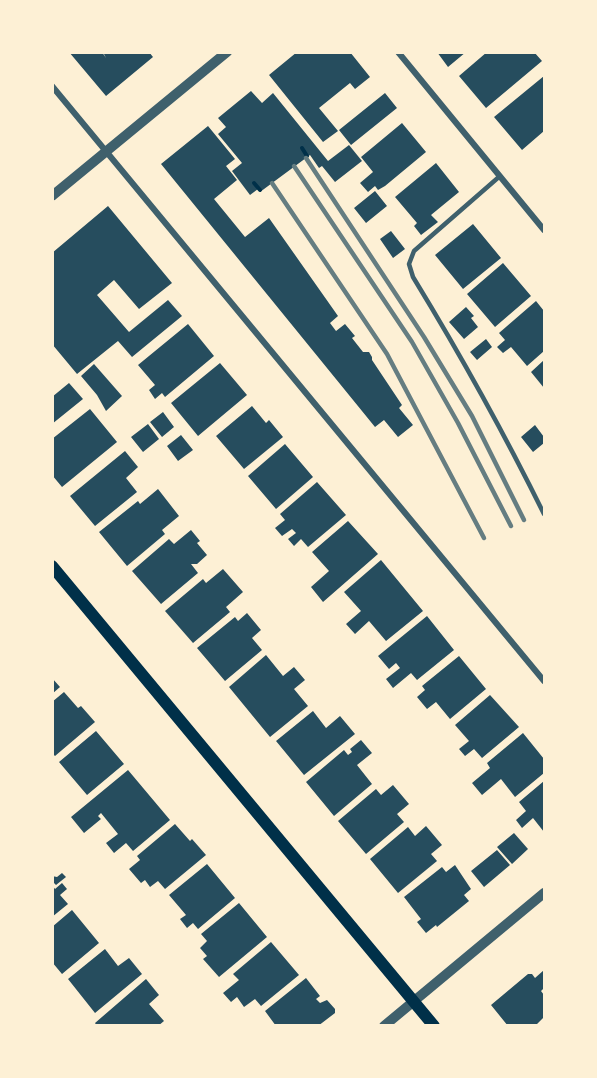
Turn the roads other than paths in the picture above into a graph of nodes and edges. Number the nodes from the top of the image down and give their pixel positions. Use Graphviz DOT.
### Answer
graph roads {
  1 [pos="227,52"];
  2 [pos="398,52"];
  3 [pos="52,86"];
  4 [pos="106,151"];
  5 [pos="500,176"];
  6 [pos="52,196"];
  7 [pos="544,230"];
  8 [pos="544,514"];
  9 [pos="52,566"];
  10 [pos="544,681"];
  11 [pos="544,893"];
  12 [pos="413,1001"];
  13 [pos="384,1026"];
  14 [pos="434,1026"];
  1 -- 4 [label="street"];
  2 -- 5 [label="street"];
  3 -- 4 [label="street"];
  4 -- 6 [label="street"];
  4 -- 10 [label="street"];
  5 -- 7 [label="street"];
  5 -- 8 [label="lane"];
  9 -- 12 [label="main road"];
  11 -- 12 [label="street"];
  12 -- 13 [label="street"];
  12 -- 14 [label="main road"];
}
